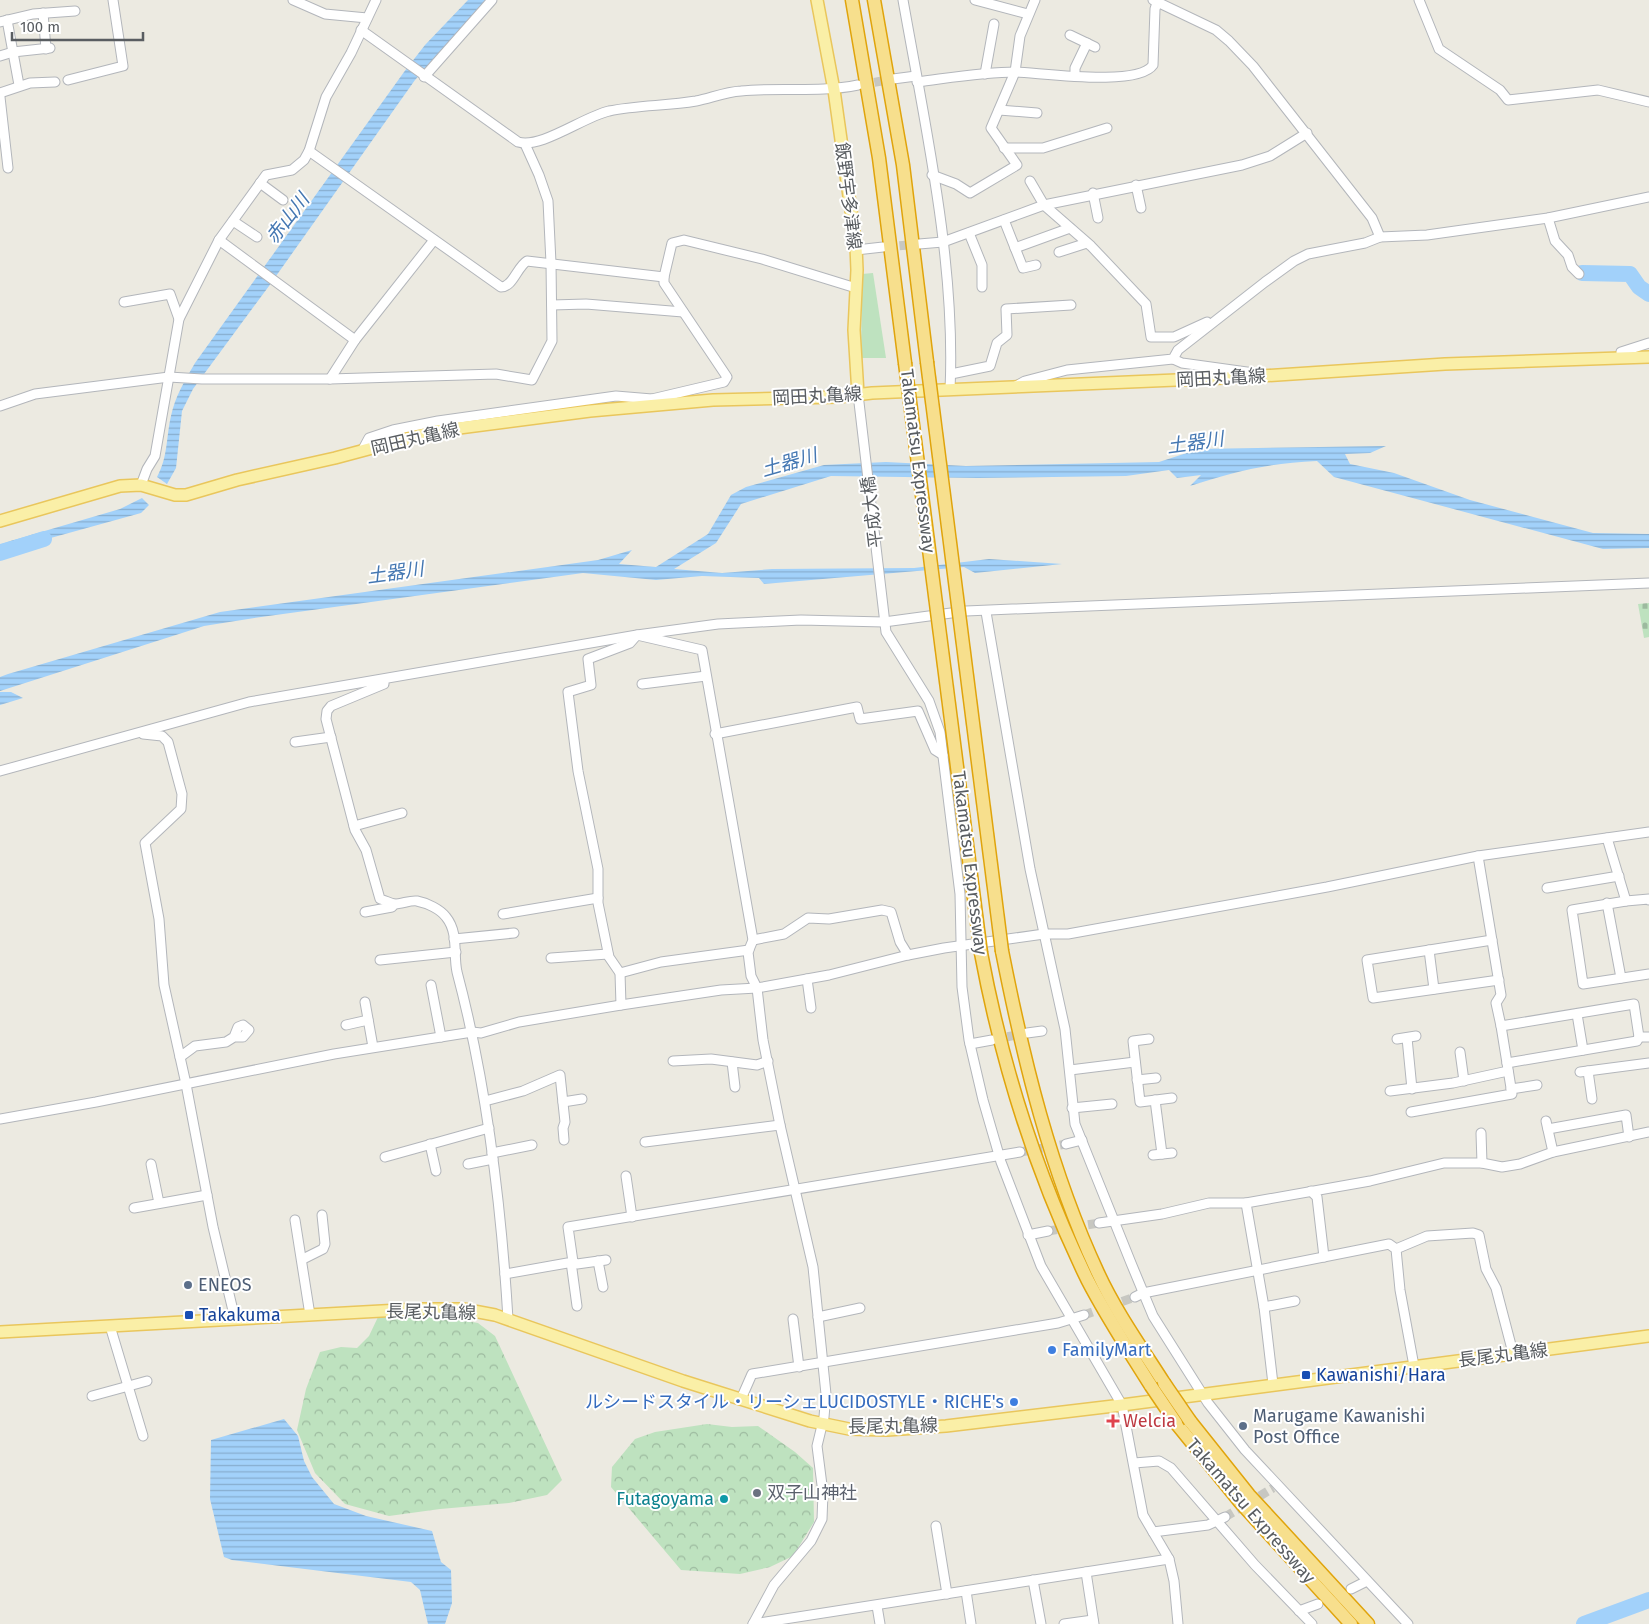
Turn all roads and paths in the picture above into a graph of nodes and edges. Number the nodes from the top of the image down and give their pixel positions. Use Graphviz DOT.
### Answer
graph roads {
  1 [pos="113,0"];
  2 [pos="293,0"];
  3 [pos="376,0"];
  4 [pos="492,0"];
  5 [pos="817,0"];
  6 [pos="852,0"];
  7 [pos="874,0"];
  8 [pos="903,0"];
  9 [pos="975,0"];
  10 [pos="1035,0"];
  11 [pos="1419,0"];
  12 [pos="1156,1"];
  13 [pos="74,11"];
  14 [pos="43,13"];
  15 [pos="1028,14"];
  16 [pos="366,18"];
  17 [pos="4,21"];
  18 [pos="994,24"];
  19 [pos="361,30"];
  20 [pos="1070,35"];
  21 [pos="13,52"];
  22 [pos="0,56"];
  23 [pos="1015,72"];
  24 [pos="985,74"];
  25 [pos="1075,76"];
  26 [pos="424,77"];
  27 [pos="894,79"];
  28 [pos="916,79"];
  29 [pos="68,80"];
  30 [pos="55,82"];
  31 [pos="858,85"];
  32 [pos="19,86"];
  33 [pos="834,90"];
  34 [pos="0,95"];
  35 [pos="1649,102"];
  36 [pos="999,110"];
  37 [pos="1037,113"];
  38 [pos="1107,128"];
  39 [pos="1307,133"];
  40 [pos="524,144"];
  41 [pos="1004,148"];
  42 [pos="309,151"];
  43 [pos="8,168"];
  44 [pos="932,175"];
  45 [pos="1030,181"];
  46 [pos="260,183"];
  47 [pos="1136,185"];
  48 [pos="1093,193"];
  49 [pos="1649,197"];
  50 [pos="283,200"];
  51 [pos="1044,205"];
  52 [pos="1141,208"];
  53 [pos="1098,218"];
  54 [pos="1548,218"];
  55 [pos="1004,220"];
  56 [pos="233,221"];
  57 [pos="1070,228"];
  58 [pos="969,233"];
  59 [pos="1380,237"];
  60 [pos="257,238"];
  61 [pos="219,240"];
  62 [pos="434,240"];
  63 [pos="943,242"];
  64 [pos="1087,243"];
  65 [pos="919,244"];
  66 [pos="883,247"];
  67 [pos="1016,248"];
  68 [pos="856,250"];
  69 [pos="1059,252"];
  70 [pos="551,263"];
  71 [pos="1036,265"];
  72 [pos="1579,274"];
  73 [pos="664,277"];
  74 [pos="982,287"];
  75 [pos="856,288"];
  76 [pos="124,302"];
  77 [pos="552,305"];
  78 [pos="1071,305"];
  79 [pos="683,312"];
  80 [pos="1219,316"];
  81 [pos="179,320"];
  82 [pos="355,340"];
  83 [pos="1649,343"];
  84 [pos="1649,357"];
  85 [pos="1621,358"];
  86 [pos="1173,359"];
  87 [pos="950,374"];
  88 [pos="1270,375"];
  89 [pos="169,377"];
  90 [pos="330,379"];
  91 [pos="1013,388"];
  92 [pos="950,390"];
  93 [pos="858,394"];
  94 [pos="652,402"];
  95 [pos="0,406"];
  96 [pos="141,485"];
  97 [pos="0,521"];
  98 [pos="1649,583"];
  99 [pos="986,612"];
  100 [pos="884,618"];
  101 [pos="637,635"];
  102 [pos="706,676"];
  103 [pos="384,679"];
  104 [pos="642,684"];
  105 [pos="138,733"];
  106 [pos="715,734"];
  107 [pos="331,737"];
  108 [pos="295,742"];
  109 [pos="943,755"];
  110 [pos="0,771"];
  111 [pos="402,813"];
  112 [pos="354,826"];
  113 [pos="1649,832"];
  114 [pos="1607,838"];
  115 [pos="1478,856"];
  116 [pos="1619,876"];
  117 [pos="1547,888"];
  118 [pos="598,898"];
  119 [pos="1649,900"];
  120 [pos="1626,901"];
  121 [pos="1608,903"];
  122 [pos="394,904"];
  123 [pos="365,912"];
  124 [pos="503,914"];
  125 [pos="514,934"];
  126 [pos="1044,934"];
  127 [pos="454,938"];
  128 [pos="753,940"];
  129 [pos="1492,940"];
  130 [pos="962,947"];
  131 [pos="749,950"];
  132 [pos="1429,950"];
  133 [pos="456,952"];
  134 [pos="608,954"];
  135 [pos="908,955"];
  136 [pos="551,958"];
  137 [pos="380,960"];
  138 [pos="620,973"];
  139 [pos="1649,974"];
  140 [pos="1621,978"];
  141 [pos="808,979"];
  142 [pos="1499,980"];
  143 [pos="431,984"];
  144 [pos="757,988"];
  145 [pos="1434,989"];
  146 [pos="365,1002"];
  147 [pos="621,1005"];
  148 [pos="811,1008"];
  149 [pos="1577,1014"];
  150 [pos="368,1020"];
  151 [pos="346,1025"];
  152 [pos="1501,1026"];
  153 [pos="1042,1031"];
  154 [pos="472,1032"];
  155 [pos="1027,1033"];
  156 [pos="234,1037"];
  157 [pos="441,1037"];
  158 [pos="1639,1037"];
  159 [pos="1649,1037"];
  160 [pos="1149,1039"];
  161 [pos="1397,1039"];
  162 [pos="992,1040"];
  163 [pos="970,1044"];
  164 [pos="373,1047"];
  165 [pos="1583,1050"];
  166 [pos="1460,1052"];
  167 [pos="180,1057"];
  168 [pos="673,1061"];
  169 [pos="768,1061"];
  170 [pos="732,1062"];
  171 [pos="1136,1062"];
  172 [pos="1649,1063"];
  173 [pos="1508,1067"];
  174 [pos="1070,1070"];
  175 [pos="1156,1078"];
  176 [pos="1137,1080"];
  177 [pos="1464,1081"];
  178 [pos="186,1084"];
  179 [pos="1537,1085"];
  180 [pos="735,1087"];
  181 [pos="1412,1089"];
  182 [pos="1511,1089"];
  183 [pos="1390,1091"];
  184 [pos="1172,1098"];
  185 [pos="582,1099"];
  186 [pos="1592,1099"];
  187 [pos="1155,1100"];
  188 [pos="485,1101"];
  189 [pos="563,1102"];
  190 [pos="1112,1104"];
  191 [pos="1072,1108"];
  192 [pos="1411,1112"];
  193 [pos="0,1118"];
  194 [pos="780,1126"];
  195 [pos="489,1128"];
  196 [pos="1649,1132"];
  197 [pos="1481,1133"];
  198 [pos="1628,1137"];
  199 [pos="564,1140"];
  200 [pos="1082,1140"];
  201 [pos="645,1142"];
  202 [pos="430,1144"];
  203 [pos="1066,1144"];
  204 [pos="532,1145"];
  205 [pos="1020,1152"];
  206 [pos="1553,1152"];
  207 [pos="1172,1153"];
  208 [pos="385,1156"];
  209 [pos="493,1156"];
  210 [pos="999,1156"];
  211 [pos="1482,1163"];
  212 [pos="151,1164"];
  213 [pos="468,1164"];
  214 [pos="436,1171"];
  215 [pos="626,1176"];
  216 [pos="794,1190"];
  217 [pos="1311,1191"];
  218 [pos="207,1195"];
  219 [pos="159,1203"];
  220 [pos="1246,1203"];
  221 [pos="134,1208"];
  222 [pos="322,1215"];
  223 [pos="632,1217"];
  224 [pos="295,1220"];
  225 [pos="1114,1220"];
  226 [pos="1100,1223"];
  227 [pos="1048,1232"];
  228 [pos="1028,1235"];
  229 [pos="1396,1249"];
  230 [pos="1324,1257"];
  231 [pos="302,1259"];
  232 [pos="572,1262"];
  233 [pos="1258,1271"];
  234 [pos="505,1274"];
  235 [pos="603,1287"];
  236 [pos="1139,1295"];
  237 [pos="1295,1301"];
  238 [pos="577,1306"];
  239 [pos="1264,1307"];
  240 [pos="860,1308"];
  241 [pos="310,1315"];
  242 [pos="1084,1315"];
  243 [pos="818,1317"];
  244 [pos="235,1319"];
  245 [pos="794,1319"];
  246 [pos="508,1320"];
  247 [pos="1071,1320"];
  248 [pos="110,1326"];
  249 [pos="0,1332"];
  250 [pos="1649,1336"];
  251 [pos="1513,1353"];
  252 [pos="823,1362"];
  253 [pos="799,1366"];
  254 [pos="1414,1366"];
  255 [pos="147,1382"];
  256 [pos="1273,1384"];
  257 [pos="130,1386"];
  258 [pos="1201,1394"];
  259 [pos="92,1396"];
  260 [pos="741,1399"];
  261 [pos="1122,1405"];
  262 [pos="820,1424"];
  263 [pos="143,1436"];
  264 [pos="1134,1463"];
  265 [pos="1221,1519"];
  266 [pos="936,1526"];
  267 [pos="1153,1532"];
  268 [pos="1169,1559"];
  269 [pos="1086,1572"];
  270 [pos="1033,1580"];
  271 [pos="1366,1581"];
  272 [pos="1351,1589"];
  273 [pos="966,1591"];
  274 [pos="947,1594"];
  275 [pos="1318,1604"];
  276 [pos="877,1606"];
  277 [pos="1299,1611"];
  278 [pos="1094,1622"];
  279 [pos="753,1624"];
  280 [pos="880,1624"];
  281 [pos="971,1624"];
  282 [pos="1041,1624"];
  283 [pos="1064,1624"];
  284 [pos="1178,1624"];
  285 [pos="1312,1624"];
  286 [pos="1351,1624"];
  287 [pos="1368,1624"];
  288 [pos="1408,1624"];
  1 -- 29 [label="street"];
  2 -- 16 [label="street"];
  3 -- 16 [label="street"];
  4 -- 26 [label="street"];
  5 -- 33 [label="main road, 飯野宇多津線"];
  6 -- 286 [label="highway, Takamatsu Expressway, bridge"];
  7 -- 287 [label="highway, Takamatsu Expressway, bridge"];
  8 -- 28 [label="street"];
  9 -- 15 [label="street"];
  10 -- 15 [label="street"];
  11 -- 35 [label="street"];
  12 -- 25 [label="street"];
  12 -- 39 [label="street"];
  13 -- 14 [label="street"];
  14 -- 17 [label="street"];
  14 -- 21 [label="street"];
  15 -- 23 [label="street"];
  16 -- 19 [label="street"];
  17 -- 21 [label="street"];
  18 -- 24 [label="street"];
  19 -- 26 [label="street"];
  19 -- 42 [label="street"];
  20 -- 25 [label="street"];
  21 -- 22 [label="street"];
  21 -- 32 [label="street"];
  23 -- 24 [label="street"];
  23 -- 25 [label="street"];
  23 -- 36 [label="street"];
  24 -- 28 [label="street"];
  26 -- 40 [label="street"];
  27 -- 28 [label="street"];
  28 -- 44 [label="street"];
  30 -- 32 [label="street"];
  31 -- 33 [label="street"];
  32 -- 34 [label="street"];
  33 -- 40 [label="street"];
  33 -- 68 [label="main road, 飯野宇多津線"];
  34 -- 43 [label="street"];
  36 -- 37 [label="street"];
  36 -- 41 [label="street"];
  38 -- 41 [label="street"];
  39 -- 47 [label="street"];
  39 -- 59 [label="street"];
  40 -- 70 [label="street"];
  41 -- 44 [label="street"];
  42 -- 46 [label="street"];
  42 -- 62 [label="street"];
  44 -- 63 [label="street"];
  45 -- 51 [label="street"];
  46 -- 50 [label="street"];
  46 -- 56 [label="street"];
  47 -- 48 [label="street"];
  47 -- 52 [label="street"];
  48 -- 51 [label="street"];
  48 -- 53 [label="street"];
  49 -- 54 [label="street"];
  51 -- 55 [label="street"];
  51 -- 57 [label="street"];
  54 -- 59 [label="street"];
  54 -- 72 [label="street"];
  55 -- 58 [label="street"];
  55 -- 67 [label="street"];
  56 -- 60 [label="street"];
  56 -- 61 [label="street"];
  57 -- 64 [label="street"];
  57 -- 67 [label="street"];
  58 -- 63 [label="street"];
  58 -- 74 [label="street"];
  59 -- 80 [label="street"];
  61 -- 81 [label="street"];
  61 -- 82 [label="street"];
  62 -- 70 [label="street"];
  62 -- 82 [label="street"];
  63 -- 65 [label="street"];
  63 -- 87 [label="street"];
  64 -- 69 [label="street"];
  64 -- 80 [label="street"];
  66 -- 68 [label="street"];
  67 -- 71 [label="street"];
  68 -- 75 [label="main road, 飯野宇多津線"];
  70 -- 73 [label="street"];
  70 -- 77 [label="street"];
  73 -- 75 [label="street"];
  73 -- 79 [label="street"];
  75 -- 93 [label="main road, 飯野宇多津線"];
  76 -- 81 [label="street"];
  77 -- 79 [label="street"];
  77 -- 90 [label="street"];
  78 -- 87 [label="street"];
  79 -- 94 [label="street"];
  80 -- 86 [label="street"];
  81 -- 89 [label="street"];
  82 -- 90 [label="street"];
  83 -- 85 [label="street"];
  84 -- 85 [label="main road, 岡田丸亀線"];
  85 -- 88 [label="main road, 岡田丸亀線"];
  86 -- 88 [label="street"];
  86 -- 91 [label="street"];
  87 -- 92 [label="street"];
  88 -- 91 [label="main road, 岡田丸亀線"];
  89 -- 90 [label="street"];
  89 -- 95 [label="street"];
  89 -- 96 [label="street"];
  91 -- 92 [label="main road, 岡田丸亀線"];
  92 -- 93 [label="main road, 岡田丸亀線"];
  93 -- 94 [label="main road, 岡田丸亀線"];
  93 -- 100 [label="street, 平成大橋"];
  94 -- 96 [label="main road, 岡田丸亀線"];
  96 -- 97 [label="main road, 岡田丸亀線"];
  98 -- 99 [label="street"];
  99 -- 100 [label="street"];
  99 -- 126 [label="street"];
  100 -- 101 [label="street"];
  100 -- 109 [label="street, 平成大橋"];
  101 -- 102 [label="street"];
  101 -- 103 [label="street"];
  101 -- 118 [label="street"];
  102 -- 104 [label="street"];
  102 -- 106 [label="street"];
  103 -- 105 [label="street"];
  103 -- 107 [label="street"];
  105 -- 110 [label="street"];
  105 -- 167 [label="street"];
  106 -- 109 [label="street"];
  106 -- 128 [label="street"];
  107 -- 108 [label="street"];
  107 -- 112 [label="street"];
  109 -- 130 [label="street, 平成大橋"];
  111 -- 112 [label="street"];
  112 -- 122 [label="street"];
  113 -- 114 [label="street"];
  114 -- 115 [label="street"];
  114 -- 116 [label="street"];
  115 -- 126 [label="street"];
  115 -- 129 [label="street"];
  116 -- 117 [label="street"];
  116 -- 120 [label="street"];
  118 -- 124 [label="street"];
  118 -- 134 [label="street"];
  119 -- 120 [label="street"];
  120 -- 121 [label="street"];
  121 -- 140 [label="street"];
  121 -- 140 [label="street"];
  122 -- 123 [label="street"];
  122 -- 127 [label="street"];
  125 -- 127 [label="street"];
  126 -- 130 [label="street"];
  126 -- 174 [label="street"];
  127 -- 133 [label="street"];
  128 -- 131 [label="street"];
  128 -- 135 [label="street"];
  129 -- 132 [label="street"];
  129 -- 142 [label="street"];
  130 -- 135 [label="street"];
  130 -- 163 [label="street, 平成大橋"];
  131 -- 138 [label="street"];
  131 -- 144 [label="street"];
  132 -- 145 [label="street"];
  132 -- 145 [label="street"];
  133 -- 137 [label="street"];
  133 -- 154 [label="street"];
  134 -- 136 [label="street"];
  134 -- 138 [label="street"];
  135 -- 141 [label="street"];
  138 -- 147 [label="street"];
  139 -- 140 [label="street"];
  141 -- 144 [label="street"];
  141 -- 148 [label="street"];
  142 -- 145 [label="street"];
  142 -- 152 [label="street"];
  143 -- 157 [label="street"];
  144 -- 147 [label="street"];
  144 -- 169 [label="street"];
  146 -- 150 [label="street"];
  147 -- 154 [label="street"];
  149 -- 152 [label="street"];
  149 -- 158 [label="street"];
  149 -- 165 [label="street"];
  150 -- 151 [label="street"];
  150 -- 164 [label="street"];
  152 -- 173 [label="street"];
  153 -- 155 [label="street"];
  154 -- 157 [label="street"];
  154 -- 188 [label="street"];
  156 -- 167 [label="street"];
  157 -- 164 [label="street"];
  158 -- 159 [label="street"];
  158 -- 165 [label="street"];
  160 -- 171 [label="street"];
  161 -- 181 [label="street"];
  162 -- 163 [label="street"];
  163 -- 210 [label="street, 平成大橋"];
  164 -- 178 [label="street"];
  165 -- 173 [label="street"];
  166 -- 177 [label="street"];
  167 -- 178 [label="street"];
  168 -- 170 [label="street"];
  169 -- 170 [label="street"];
  169 -- 194 [label="street"];
  170 -- 180 [label="street"];
  171 -- 174 [label="street"];
  171 -- 176 [label="street"];
  172 -- 186 [label="street"];
  173 -- 177 [label="street"];
  173 -- 182 [label="street"];
  174 -- 191 [label="street"];
  175 -- 176 [label="street"];
  176 -- 187 [label="street"];
  177 -- 181 [label="street"];
  178 -- 193 [label="street"];
  178 -- 218 [label="street"];
  179 -- 182 [label="street"];
  181 -- 183 [label="street"];
  182 -- 192 [label="street"];
  184 -- 187 [label="street"];
  185 -- 189 [label="street"];
  187 -- 207 [label="street"];
  188 -- 189 [label="street"];
  188 -- 195 [label="street"];
  189 -- 199 [label="street"];
  190 -- 191 [label="street"];
  191 -- 200 [label="street"];
  194 -- 201 [label="street"];
  194 -- 216 [label="street"];
  195 -- 202 [label="street"];
  195 -- 209 [label="street"];
  196 -- 198 [label="street"];
  197 -- 211 [label="street"];
  198 -- 206 [label="street"];
  198 -- 206 [label="street"];
  200 -- 203 [label="street"];
  200 -- 225 [label="street"];
  202 -- 208 [label="street"];
  202 -- 214 [label="street"];
  204 -- 209 [label="street"];
  205 -- 210 [label="street"];
  206 -- 211 [label="street"];
  209 -- 213 [label="street"];
  209 -- 234 [label="street"];
  210 -- 216 [label="street"];
  210 -- 228 [label="street, 平成大橋"];
  211 -- 217 [label="street"];
  212 -- 219 [label="street"];
  215 -- 223 [label="street"];
  216 -- 223 [label="street"];
  216 -- 243 [label="street"];
  217 -- 220 [label="street"];
  217 -- 230 [label="street"];
  218 -- 219 [label="street"];
  218 -- 244 [label="street"];
  219 -- 221 [label="street"];
  220 -- 225 [label="street"];
  220 -- 233 [label="street"];
  222 -- 231 [label="street"];
  223 -- 232 [label="street"];
  224 -- 231 [label="street"];
  225 -- 226 [label="street"];
  225 -- 236 [label="street"];
  227 -- 228 [label="street"];
  228 -- 247 [label="street, 平成大橋"];
  229 -- 230 [label="street"];
  229 -- 251 [label="street"];
  229 -- 254 [label="street"];
  230 -- 233 [label="street"];
  231 -- 241 [label="street"];
  232 -- 234 [label="street"];
  232 -- 235 [label="street"];
  232 -- 238 [label="street"];
  233 -- 236 [label="street"];
  233 -- 239 [label="street"];
  234 -- 246 [label="street"];
  236 -- 258 [label="street"];
  237 -- 239 [label="street"];
  239 -- 256 [label="street"];
  240 -- 243 [label="street"];
  241 -- 244 [label="main road, 長尾丸亀線"];
  241 -- 246 [label="main road, 長尾丸亀線"];
  242 -- 247 [label="street"];
  243 -- 252 [label="street"];
  244 -- 248 [label="main road, 長尾丸亀線"];
  245 -- 253 [label="street"];
  246 -- 260 [label="main road, 長尾丸亀線"];
  247 -- 252 [label="street"];
  247 -- 261 [label="street, 平成大橋"];
  248 -- 249 [label="main road, 長尾丸亀線"];
  248 -- 257 [label="street"];
  250 -- 251 [label="main road, 長尾丸亀線"];
  251 -- 254 [label="main road, 長尾丸亀線"];
  252 -- 253 [label="street"];
  252 -- 262 [label="street"];
  253 -- 260 [label="street"];
  254 -- 256 [label="main road, 長尾丸亀線"];
  255 -- 257 [label="street"];
  256 -- 258 [label="main road, 長尾丸亀線"];
  257 -- 259 [label="street"];
  257 -- 263 [label="street"];
  258 -- 261 [label="main road, 長尾丸亀線"];
  258 -- 271 [label="street"];
  260 -- 262 [label="main road, 長尾丸亀線"];
  261 -- 262 [label="main road, 長尾丸亀線"];
  261 -- 264 [label="street, 平成大橋"];
  262 -- 279 [label="street"];
  264 -- 265 [label="street"];
  264 -- 267 [label="street, 平成大橋"];
  265 -- 267 [label="street"];
  265 -- 277 [label="street"];
  266 -- 274 [label="street"];
  267 -- 268 [label="street, 平成大橋"];
  268 -- 269 [label="street"];
  268 -- 284 [label="street, 平成大橋"];
  269 -- 270 [label="street"];
  269 -- 278 [label="street"];
  270 -- 273 [label="street"];
  270 -- 282 [label="street"];
  271 -- 272 [label="street"];
  271 -- 288 [label="street"];
  273 -- 274 [label="street"];
  273 -- 281 [label="street"];
  274 -- 276 [label="street"];
  275 -- 277 [label="street"];
  276 -- 279 [label="street"];
  276 -- 280 [label="street"];
  277 -- 285 [label="street"];
  278 -- 283 [label="street"];
}
